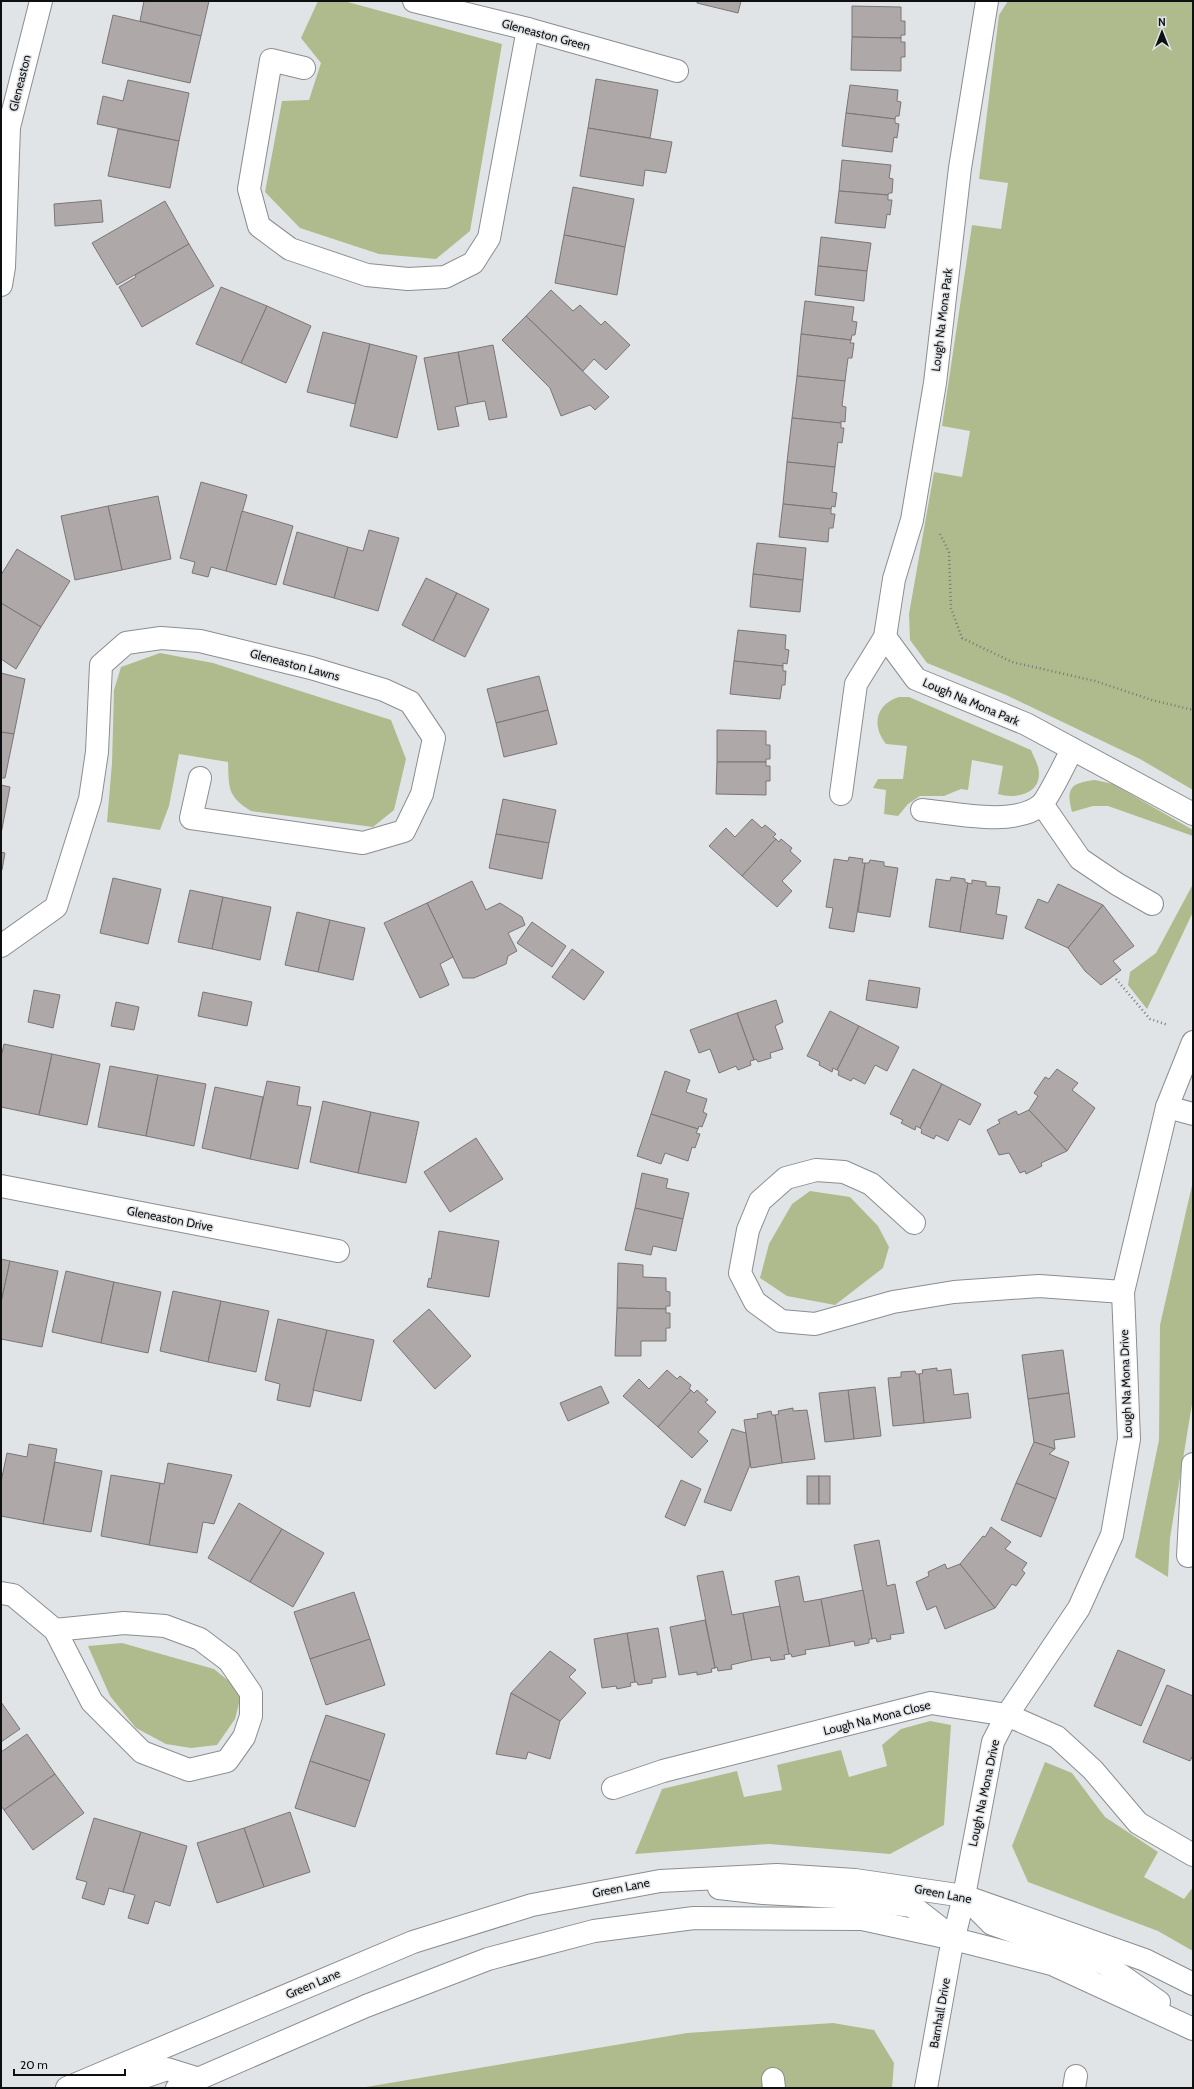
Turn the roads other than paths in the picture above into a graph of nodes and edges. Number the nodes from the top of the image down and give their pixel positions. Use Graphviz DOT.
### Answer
graph roads {
  1 [pos="41,1"];
  2 [pos="414,1"];
  3 [pos="987,1"];
  4 [pos="528,29"];
  5 [pos="304,68"];
  6 [pos="678,71"];
  7 [pos="2,273"];
  8 [pos="885,637"];
  9 [pos="1072,749"];
  10 [pos="200,778"];
  11 [pos="841,794"];
  12 [pos="1042,804"];
  13 [pos="922,810"];
  14 [pos="1193,814"];
  15 [pos="1152,904"];
  16 [pos="1,946"];
  17 [pos="1193,1042"];
  18 [pos="1167,1107"];
  19 [pos="1193,1114"];
  20 [pos="1,1186"];
  21 [pos="914,1222"];
  22 [pos="338,1251"];
  23 [pos="1123,1292"];
  24 [pos="1193,1464"];
  25 [pos="1188,1556"];
  26 [pos="1,1592"];
  27 [pos="55,1630"];
  28 [pos="1006,1715"];
  29 [pos="613,1788"];
  30 [pos="1193,1855"];
  31 [pos="660,1881"];
  32 [pos="964,1896"];
  33 [pos="954,1939"];
  34 [pos="1193,1984"];
  35 [pos="1193,2026"];
  36 [pos="1193,2029"];
  37 [pos="199,2079"];
  38 [pos="67,2088"];
  39 [pos="98,2088"];
  40 [pos="177,2088"];
  41 [pos="926,2088"];
  1 -- 7 [label="street, Gleneaston"];
  2 -- 4 [label="street, Gleneaston Green"];
  3 -- 8 [label="street, Lough Na Mona Park"];
  4 -- 5 [label="street"];
  4 -- 6 [label="street, Gleneaston Green"];
  8 -- 9 [label="street, Lough Na Mona Park"];
  8 -- 11 [label="street, Lough Na Mona Park"];
  9 -- 12 [label="street"];
  9 -- 14 [label="street, Lough Na Mona Park"];
  10 -- 16 [label="street, Gleneaston Lawns"];
  12 -- 13 [label="street"];
  12 -- 15 [label="street"];
  17 -- 18 [label="street, Lough Na Mona Drive"];
  18 -- 19 [label="street"];
  18 -- 23 [label="street, Lough Na Mona Drive"];
  20 -- 22 [label="street, Gleneaston Drive"];
  21 -- 23 [label="street"];
  23 -- 28 [label="street, Lough Na Mona Drive"];
  24 -- 25 [label="street"];
  26 -- 27 [label="street"];
  27 -- 27 [label="street"];
  28 -- 29 [label="street, Lough Na Mona Close"];
  28 -- 30 [label="street, Lough Na Mona Close"];
  28 -- 32 [label="street, Lough Na Mona Drive"];
  31 -- 32 [label="street, Green Lane"];
  31 -- 33 [label="street"];
  31 -- 38 [label="street, Green Lane"];
  32 -- 33 [label="street, Lough Na Mona Drive"];
  32 -- 34 [label="street, Green Lane"];
  32 -- 35 [label="street"];
  33 -- 36 [label="street"];
  33 -- 37 [label="street"];
  33 -- 41 [label="street, Barnhall Drive"];
  37 -- 39 [label="street"];
  37 -- 40 [label="street"];
}
